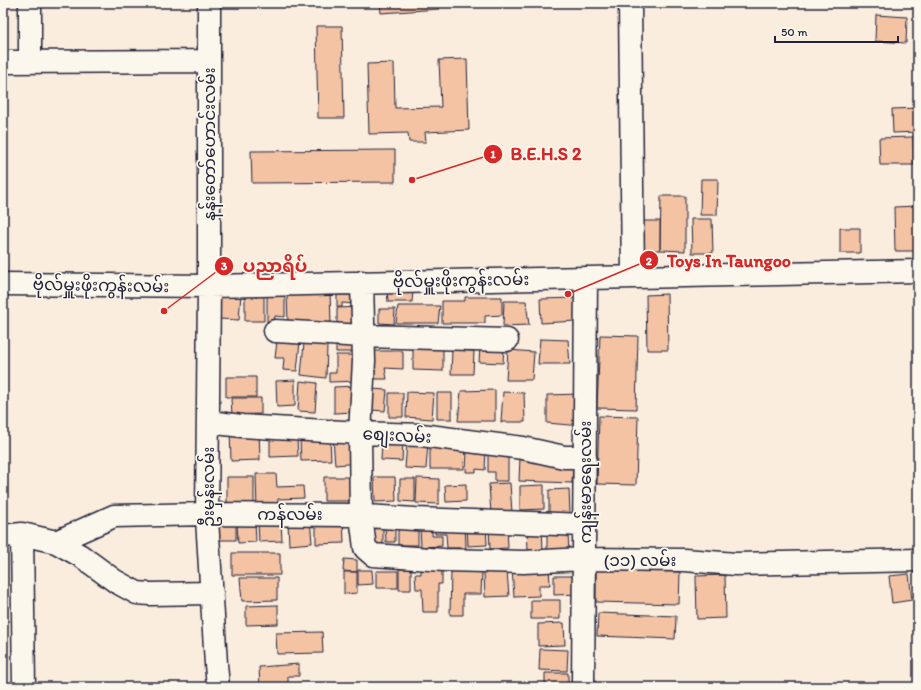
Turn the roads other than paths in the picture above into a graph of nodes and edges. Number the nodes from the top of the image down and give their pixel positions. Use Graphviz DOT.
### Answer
graph roads {
  1 [pos="30,3"];
  2 [pos="209,3"];
  3 [pos="630,3"];
  4 [pos="209,61"];
  5 [pos="3,62"];
  6 [pos="30,62"];
  7 [pos="918,271"];
  8 [pos="633,277"];
  9 [pos="586,278"];
  10 [pos="362,282"];
  11 [pos="3,284"];
  12 [pos="209,286"];
  13 [pos="275,331"];
  14 [pos="364,336"];
  15 [pos="507,340"];
  16 [pos="208,422"];
  17 [pos="360,433"];
  18 [pos="585,457"];
  19 [pos="207,514"];
  20 [pos="362,516"];
  21 [pos="584,525"];
  22 [pos="13,535"];
  23 [pos="56,542"];
  24 [pos="584,559"];
  25 [pos="918,560"];
  26 [pos="212,593"];
  27 [pos="24,687"];
  28 [pos="218,687"];
  29 [pos="583,687"];
  1 -- 6 [label="street"];
  2 -- 4 [label="street, နန်းတော်ဟောင်းလမ်း"];
  3 -- 8 [label="street"];
  4 -- 6 [label="street"];
  4 -- 12 [label="street, နန်းတော်ဟောင်းလမ်း"];
  5 -- 6 [label="street"];
  7 -- 8 [label="street, ဗိုလ်မှူးဖိုးကွန်းလမ်း"];
  8 -- 9 [label="street, ဗိုလ်မှူးဖိုးကွန်းလမ်း"];
  9 -- 10 [label="street, ဗိုလ်မှူးဖိုးကွန်းလမ်း"];
  9 -- 18 [label="street, ကျန်းမာရေးလမ်း"];
  10 -- 12 [label="street, ဗိုလ်မှူးဖိုးကွန်းလမ်း"];
  10 -- 14 [label="street"];
  11 -- 12 [label="street, ဗိုလ်မှူးဖိုးကွန်းလမ်း"];
  12 -- 16 [label="street, ဦးမှန်းလမ်း"];
  13 -- 14 [label="street"];
  14 -- 15 [label="street"];
  14 -- 17 [label="street"];
  16 -- 17 [label="street, စျေးလမ်း"];
  16 -- 19 [label="street, ဦးမှန်းလမ်း"];
  17 -- 18 [label="street, စျေးလမ်း"];
  17 -- 20 [label="street"];
  18 -- 21 [label="street, ကျန်းမာရေးလမ်း"];
  19 -- 20 [label="street, ကန်လမ်း"];
  19 -- 23 [label="street, ကန်လမ်း"];
  19 -- 26 [label="street, ဦးမှန်းလမ်း"];
  20 -- 21 [label="street, ကန်လမ်း"];
  20 -- 24 [label="street, (၁၁) လမ်း"];
  21 -- 24 [label="street, ကျန်းမာရေးလမ်း"];
  22 -- 23 [label="street"];
  22 -- 27 [label="street"];
  23 -- 26 [label="street"];
  24 -- 25 [label="street, (၁၁) လမ်း"];
  24 -- 29 [label="street, ကျန်းမာရေးလမ်း"];
  26 -- 28 [label="street, ဦးမှန်းလမ်း"];
}
